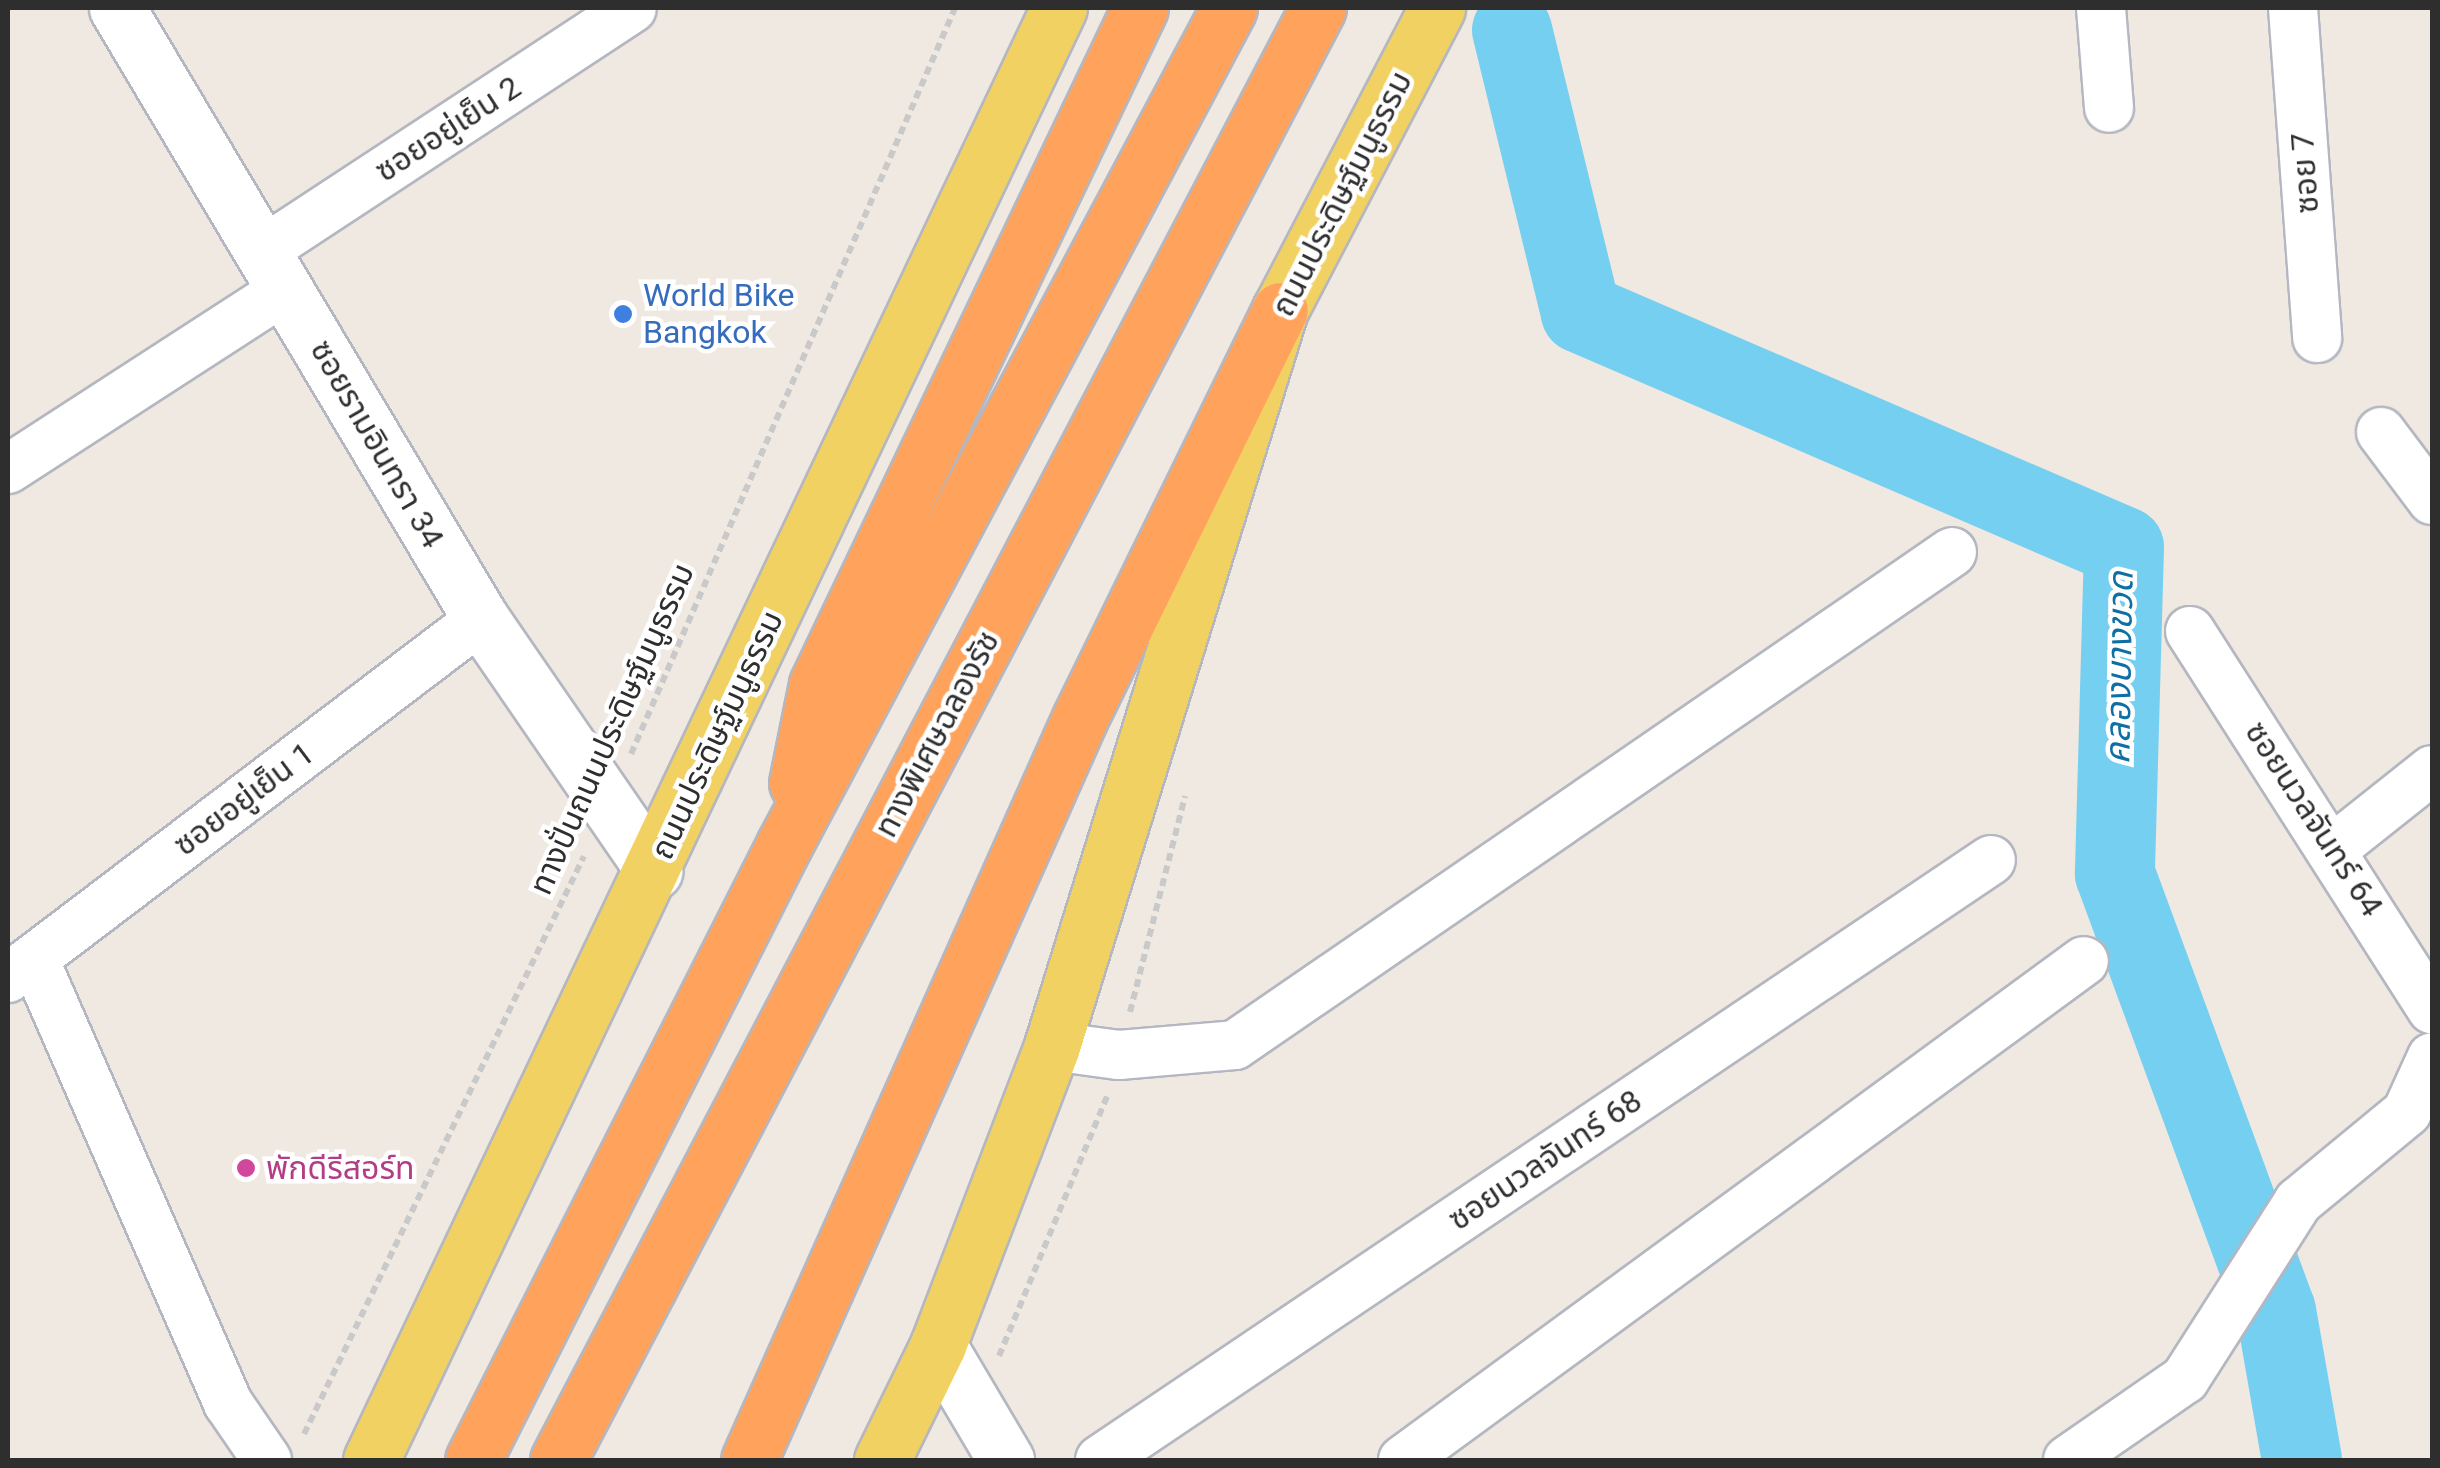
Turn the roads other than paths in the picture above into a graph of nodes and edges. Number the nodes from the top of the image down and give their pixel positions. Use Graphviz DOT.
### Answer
graph roads {
  1 [pos="117,8"];
  2 [pos="1059,8"];
  3 [pos="1140,8"];
  4 [pos="1229,8"];
  5 [pos="1318,8"];
  6 [pos="1436,8"];
  7 [pos="2101,8"];
  8 [pos="2294,8"];
  9 [pos="622,10"];
  10 [pos="2109,108"];
  11 [pos="275,269"];
  12 [pos="1280,310"];
  13 [pos="2317,338"];
  14 [pos="2381,432"];
  15 [pos="8,469"];
  16 [pos="2432,500"];
  17 [pos="1952,552"];
  18 [pos="481,619"];
  19 [pos="2190,631"];
  20 [pos="2432,770"];
  21 [pos="784,845"];
  22 [pos="2334,848"];
  23 [pos="1991,860"];
  24 [pos="654,871"];
  25 [pos="2084,961"];
  26 [pos="21,968"];
  27 [pos="2432,1009"];
  28 [pos="1052,1046"];
  29 [pos="2432,1057"];
  30 [pos="938,1345"];
  31 [pos="283,1452"];
  32 [pos="371,1460"];
  33 [pos="472,1460"];
  34 [pos="558,1460"];
  35 [pos="749,1460"];
  36 [pos="882,1460"];
  37 [pos="1006,1460"];
  38 [pos="1100,1460"];
  39 [pos="1403,1460"];
  40 [pos="2068,1460"];
  1 -- 11 [label="street, ซอยรามอินทรา 34"];
  2 -- 24 [label="main road, ถนนประดิษฐ์มนูธรรม"];
  3 -- 21 [label="highway"];
  4 -- 21 [label="highway"];
  5 -- 34 [label="highway, ทางพิเศษฉลองรัช"];
  6 -- 12 [label="main road, ถนนประดิษฐ์มนูธรรม"];
  7 -- 10 [label="street"];
  8 -- 13 [label="street, ซอย 7"];
  9 -- 11 [label="street, ซอยอยู่เย็น 2"];
  11 -- 15 [label="street, ซอยอยู่เย็น 2"];
  11 -- 18 [label="street, ซอยรามอินทรา 34"];
  12 -- 28 [label="main road, ถนนประดิษฐ์มนูธรรม"];
  12 -- 35 [label="highway"];
  14 -- 16 [label="street"];
  17 -- 28 [label="street"];
  18 -- 24 [label="street, ซอยรามอินทรา 34"];
  18 -- 26 [label="street, ซอยอยู่เย็น 1"];
  19 -- 22 [label="street, ซอยนวลจันทร์ 64"];
  20 -- 22 [label="street"];
  21 -- 33 [label="highway"];
  22 -- 27 [label="street, ซอยนวลจันทร์ 64"];
  23 -- 38 [label="street, ซอยนวลจันทร์ 68"];
  24 -- 32 [label="main road, ถนนประดิษฐ์มนูธรรม"];
  25 -- 39 [label="street"];
  26 -- 31 [label="street"];
  28 -- 30 [label="main road, ถนนประดิษฐ์มนูธรรม"];
  29 -- 40 [label="street"];
  30 -- 36 [label="main road, ถนนประดิษฐ์มนูธรรม"];
  30 -- 37 [label="street"];
}
